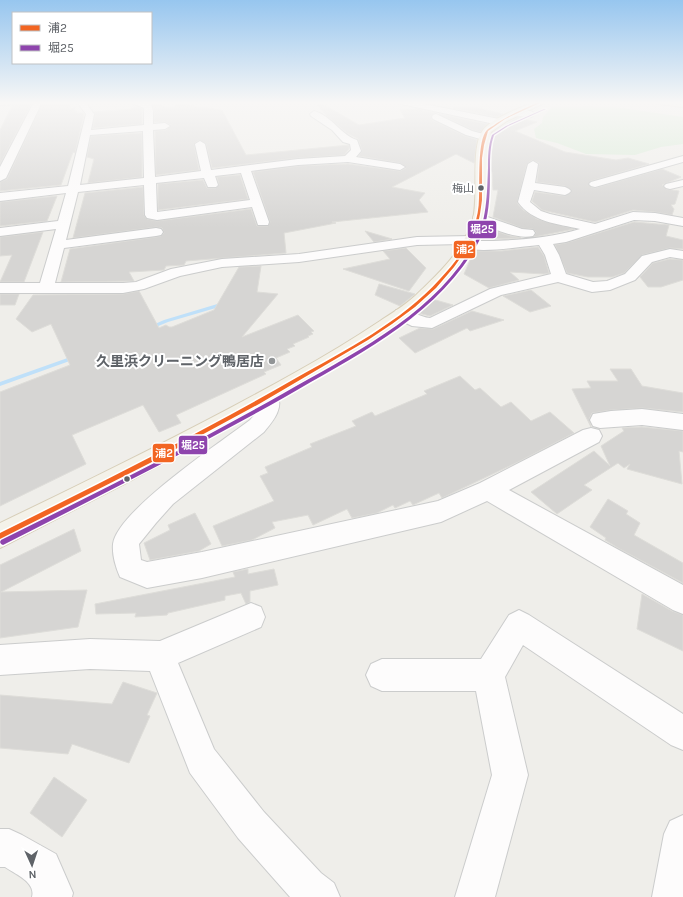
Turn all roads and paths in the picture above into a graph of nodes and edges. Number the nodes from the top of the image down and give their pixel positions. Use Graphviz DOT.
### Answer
graph roads {
  1 [pos="17,144"];
  2 [pos="83,144"];
  3 [pos="149,144"];
  4 [pos="200,144"];
  5 [pos="354,144"];
  6 [pos="484,144"];
  7 [pos="348,159"];
  8 [pos="682,161"];
  9 [pos="534,164"];
  10 [pos="661,166"];
  11 [pos="400,167"];
  12 [pos="245,169"];
  13 [pos="207,174"];
  14 [pos="683,175"];
  15 [pos="0,178"];
  16 [pos="151,180"];
  17 [pos="683,183"];
  18 [pos="595,184"];
  19 [pos="529,186"];
  20 [pos="670,186"];
  21 [pos="213,187"];
  22 [pos="73,189"];
  23 [pos="565,191"];
  24 [pos="0,197"];
  25 [pos="257,203"];
  26 [pos="683,213"];
  27 [pos="655,217"];
  28 [pos="479,218"];
  29 [pos="263,222"];
  30 [pos="683,222"];
  31 [pos="63,224"];
  32 [pos="595,228"];
  33 [pos="0,232"];
  34 [pos="156,232"];
  35 [pos="528,234"];
  36 [pos="544,241"];
  37 [pos="470,242"];
  38 [pos="58,245"];
  39 [pos="677,259"];
  40 [pos="559,277"];
  41 [pos="0,288"];
  42 [pos="46,288"];
  43 [pos="402,314"];
  44 [pos="269,397"];
  45 [pos="683,422"];
  46 [pos="488,490"];
  47 [pos="0,536"];
  48 [pos="683,600"];
  49 [pos="251,617"];
  50 [pos="160,656"];
  51 [pos="0,660"];
  52 [pos="382,675"];
  53 [pos="489,675"];
  54 [pos="683,733"];
  55 [pos="683,834"];
  56 [pos="0,848"];
  57 [pos="52,897"];
  58 [pos="320,897"];
  59 [pos="475,897"];
  60 [pos="672,897"];
  1 -- 15 [label="street"];
  2 -- 22 [label="street"];
  3 -- 16 [label="street"];
  4 -- 13 [label="street"];
  5 -- 7 [label="street"];
  6 -- 28 [label="main road"];
  7 -- 11 [label="street"];
  7 -- 12 [label="street"];
  8 -- 10 [label="street"];
  9 -- 19 [label="street"];
  10 -- 14 [label="street"];
  10 -- 18 [label="street"];
  12 -- 13 [label="street"];
  12 -- 25 [label="street"];
  13 -- 16 [label="street"];
  13 -- 21 [label="street"];
  16 -- 22 [label="street"];
  16 -- 25 [label="street"];
  17 -- 20 [label="street"];
  19 -- 23 [label="street"];
  19 -- 32 [label="street"];
  22 -- 24 [label="street"];
  22 -- 31 [label="street"];
  25 -- 29 [label="street"];
  26 -- 27 [label="street"];
  27 -- 30 [label="street"];
  27 -- 32 [label="street"];
  28 -- 35 [label="street"];
  28 -- 37 [label="main road"];
  31 -- 33 [label="street"];
  31 -- 38 [label="street"];
  32 -- 36 [label="street"];
  34 -- 38 [label="street"];
  36 -- 37 [label="street"];
  36 -- 40 [label="street"];
  37 -- 42 [label="street"];
  37 -- 43 [label="main road"];
  38 -- 42 [label="street"];
  39 -- 40 [label="street"];
  40 -- 43 [label="street"];
  41 -- 42 [label="street"];
  43 -- 44 [label="main road"];
  44 -- 46 [label="street"];
  44 -- 47 [label="main road"];
  45 -- 46 [label="street"];
  46 -- 48 [label="street"];
  49 -- 50 [label="street"];
  50 -- 51 [label="street"];
  50 -- 58 [label="street"];
  52 -- 53 [label="street"];
  53 -- 54 [label="street"];
  53 -- 59 [label="street"];
  55 -- 60 [label="street"];
  56 -- 57 [label="street"];
}
